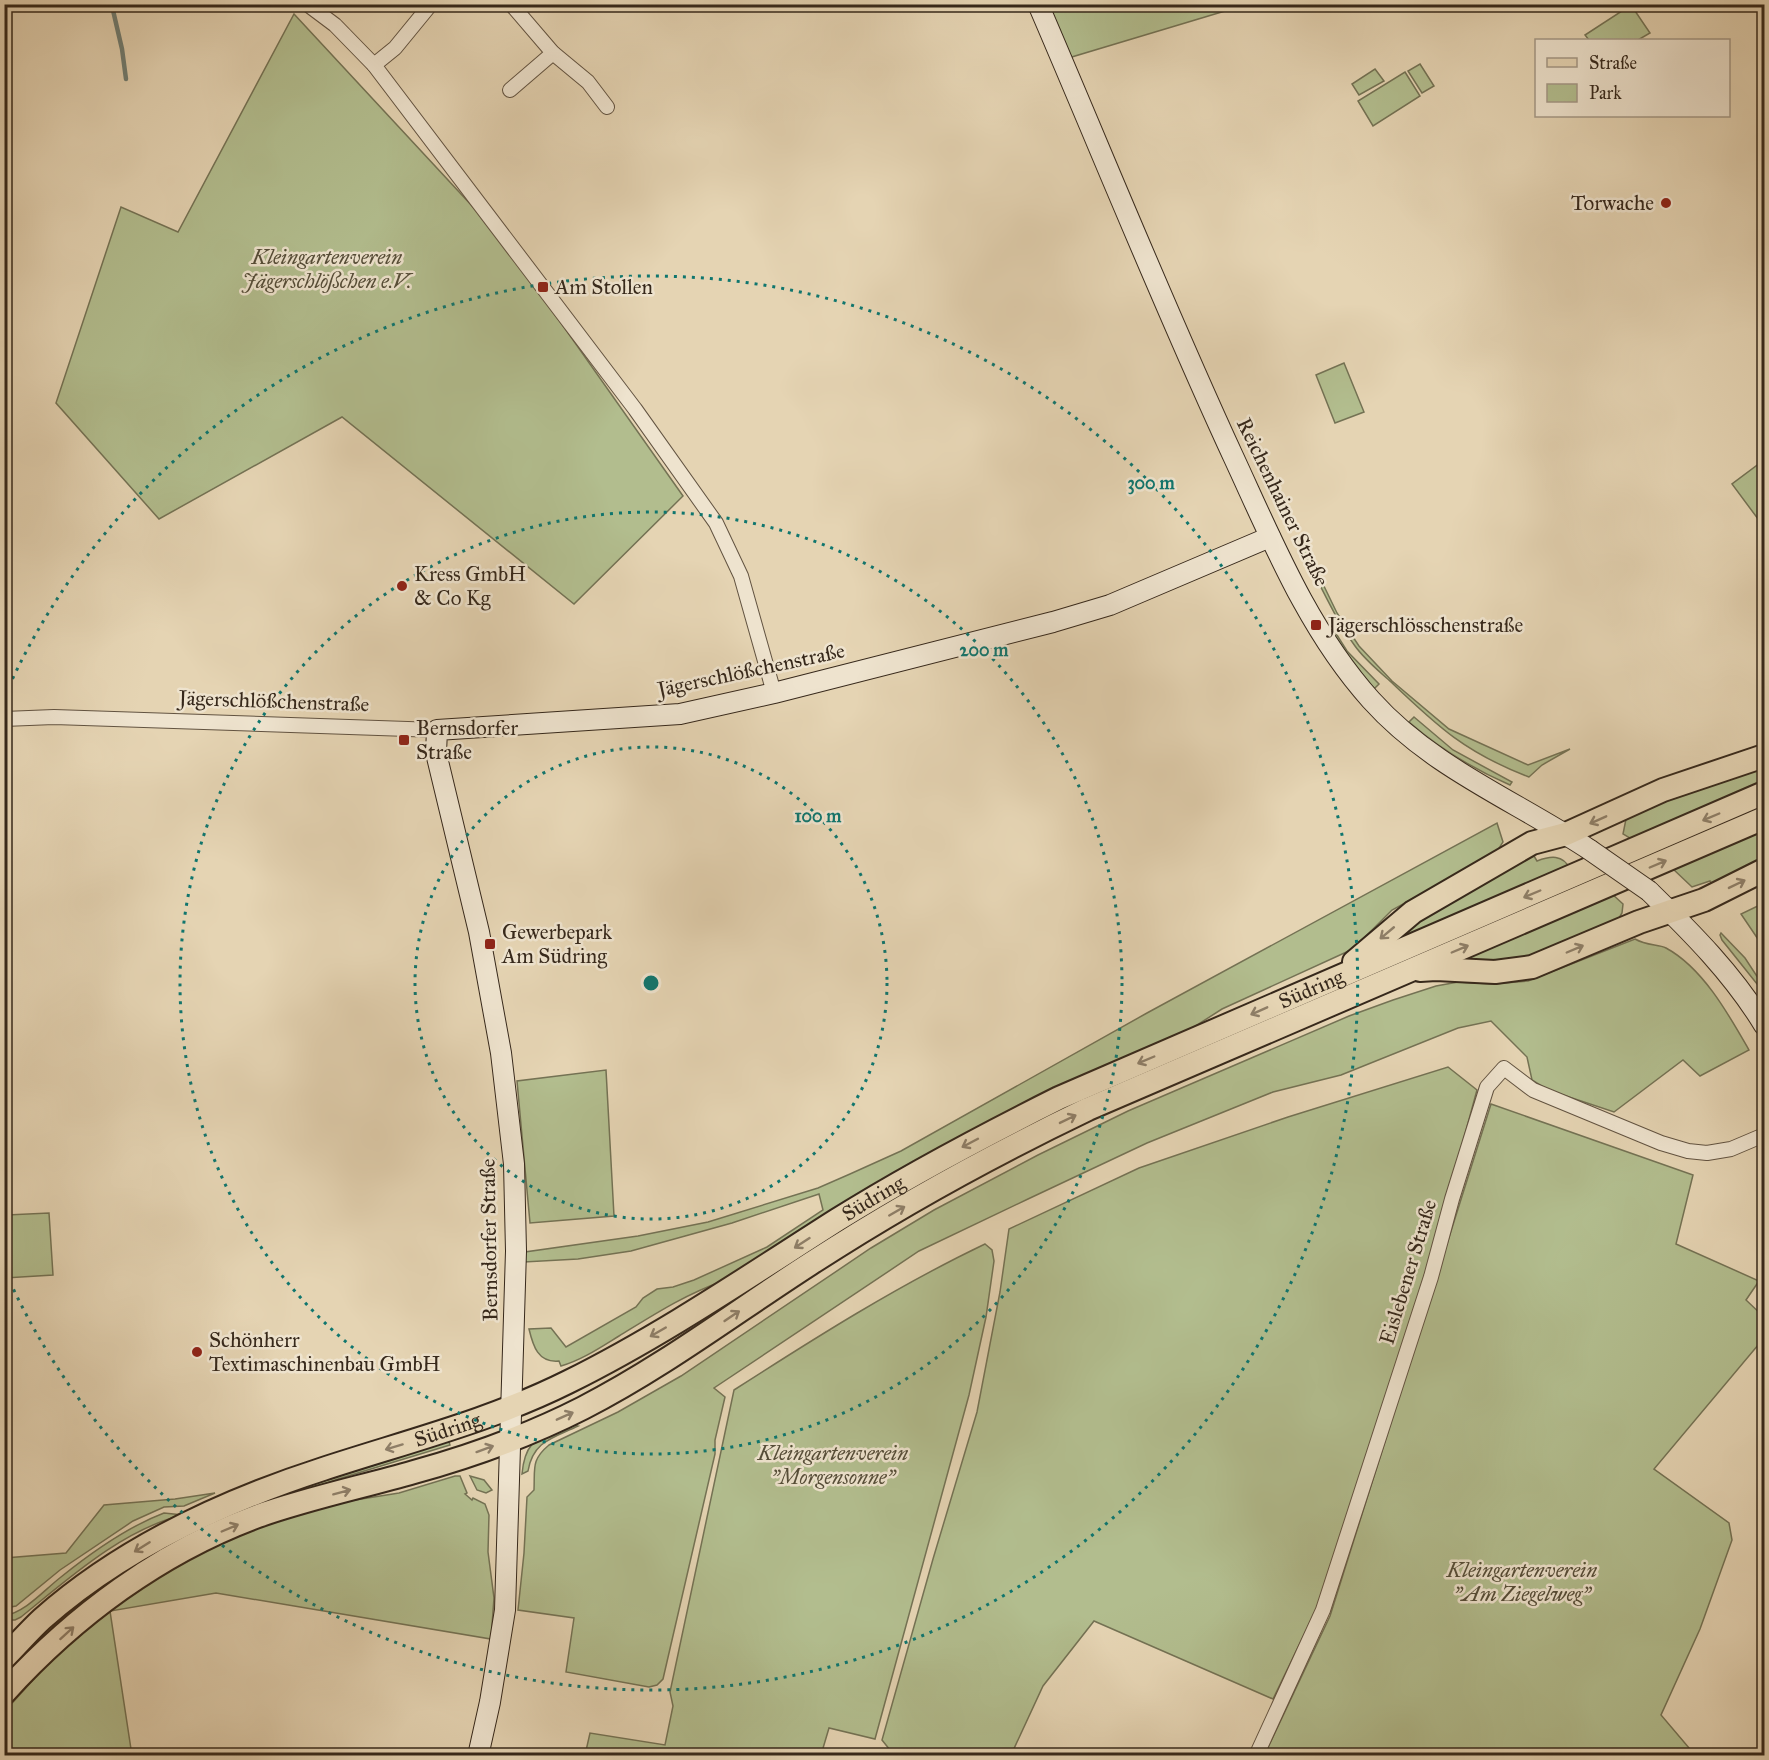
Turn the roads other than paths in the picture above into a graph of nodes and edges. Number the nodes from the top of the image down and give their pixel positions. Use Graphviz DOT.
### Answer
graph roads {
  1 [pos="307,4"];
  2 [pos="431,4"];
  3 [pos="511,4"];
  4 [pos="1038,4"];
  5 [pos="553,53"];
  6 [pos="374,65"];
  7 [pos="510,90"];
  8 [pos="607,107"];
  9 [pos="1270,537"];
  10 [pos="774,693"];
  11 [pos="4,719"];
  12 [pos="437,730"];
  13 [pos="1764,756"];
  14 [pos="1764,794"];
  15 [pos="1764,819"];
  16 [pos="1566,834"];
  17 [pos="1764,870"];
  18 [pos="1670,912"];
  19 [pos="1406,972"];
  20 [pos="1332,979"];
  21 [pos="1764,1025"];
  22 [pos="1764,1135"];
  23 [pos="512,1406"];
  24 [pos="512,1439"];
  25 [pos="7,1650"];
  26 [pos="23,1672"];
  27 [pos="4,1693"];
  28 [pos="478,1755"];
  29 [pos="1256,1755"];
  1 -- 6 [label="street"];
  2 -- 6 [label="street"];
  3 -- 5 [label="street"];
  4 -- 9 [label="street, Reichenhainer Straße"];
  5 -- 7 [label="street"];
  5 -- 8 [label="street"];
  6 -- 10 [label="street"];
  9 -- 10 [label="street, Jägerschlößchenstraße"];
  9 -- 16 [label="street, Reichenhainer Straße"];
  10 -- 12 [label="street, Jägerschlößchenstraße"];
  11 -- 12 [label="street, Jägerschlößchenstraße"];
  12 -- 23 [label="street, Bernsdorfer Straße"];
  13 -- 16 [label="main road, one-way"];
  14 -- 20 [label="main road, Südring, one-way"];
  19 -- 15 [label="main road, Südring, one-way"];
  16 -- 18 [label="street, Reichenhainer Straße, bridge"];
  16 -- 20 [label="main road, one-way"];
  18 -- 17 [label="main road, one-way"];
  19 -- 18 [label="main road, one-way"];
  18 -- 21 [label="street, Reichenhainer Straße"];
  24 -- 19 [label="main road, Südring, one-way"];
  20 -- 23 [label="main road, Südring, one-way"];
  22 -- 29 [label="street, Eislebener Straße"];
  23 -- 24 [label="street, Bernsdorfer Straße"];
  23 -- 25 [label="main road, Südring, one-way"];
  26 -- 24 [label="main road, Südring, one-way"];
  24 -- 28 [label="street, Bernsdorfer Straße"];
  25 -- 26 [label="street, Südring"];
  26 -- 27 [label="main road, Südring"];
}
